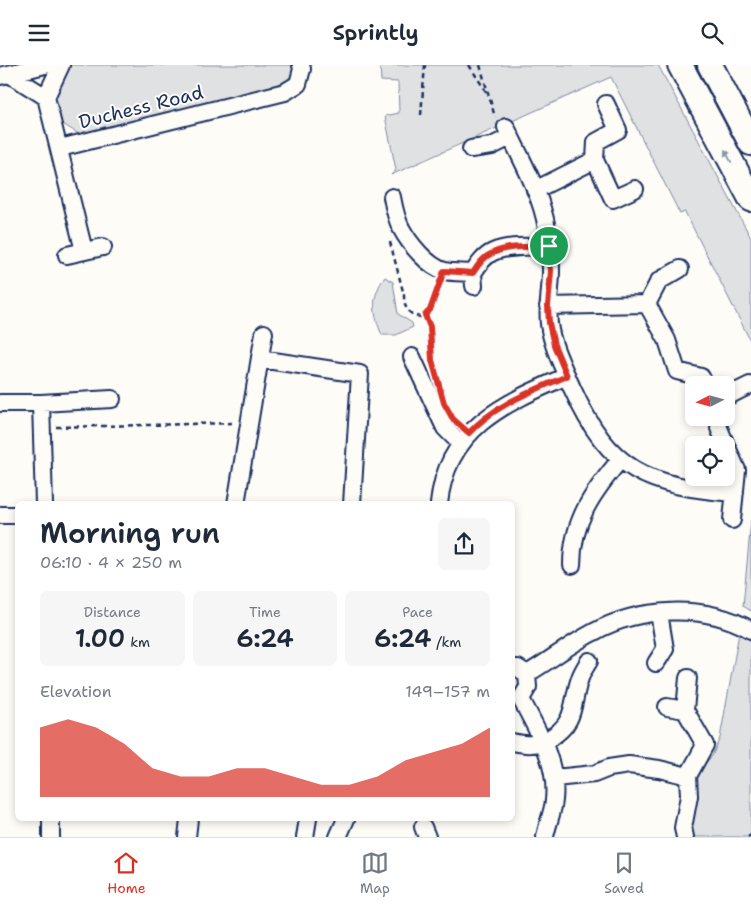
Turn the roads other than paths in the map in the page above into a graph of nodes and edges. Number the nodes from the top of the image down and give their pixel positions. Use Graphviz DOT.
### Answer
graph roads {
  1 [pos="40,65"];
  2 [pos="61,65"];
  3 [pos="301,65"];
  4 [pos="680,65"];
  5 [pos="710,65"];
  6 [pos="4,75"];
  7 [pos="46,97"];
  8 [pos="606,104"];
  9 [pos="751,143"];
  10 [pos="60,148"];
  11 [pos="471,149"];
  12 [pos="595,161"];
  13 [pos="535,189"];
  14 [pos="635,189"];
  15 [pos="392,197"];
  16 [pos="751,199"];
  17 [pos="549,246"];
  18 [pos="103,247"];
  19 [pos="84,251"];
  20 [pos="67,255"];
  21 [pos="680,269"];
  22 [pos="647,304"];
  23 [pos="548,306"];
  24 [pos="264,333"];
  25 [pos="412,357"];
  26 [pos="260,359"];
  27 [pos="567,376"];
  28 [pos="697,376"];
  29 [pos="750,385"];
  30 [pos="735,392"];
  31 [pos="112,399"];
  32 [pos="0,403"];
  33 [pos="41,403"];
  34 [pos="719,428"];
  35 [pos="722,436"];
  36 [pos="460,443"];
  37 [pos="735,458"];
  38 [pos="620,460"];
  39 [pos="744,471"];
  40 [pos="735,493"];
  41 [pos="44,501"];
  42 [pos="236,501"];
  43 [pos="352,501"];
  44 [pos="440,501"];
  45 [pos="0,515"];
  46 [pos="15,515"];
  47 [pos="732,520"];
  48 [pos="572,565"];
  49 [pos="659,613"];
  50 [pos="747,628"];
  51 [pos="589,661"];
  52 [pos="656,663"];
  53 [pos="520,671"];
  54 [pos="688,679"];
  55 [pos="517,699"];
  56 [pos="667,707"];
  57 [pos="685,710"];
  58 [pos="543,741"];
  59 [pos="515,743"];
  60 [pos="688,776"];
  61 [pos="555,778"];
  62 [pos="51,821"];
  63 [pos="189,821"];
  64 [pos="308,821"];
  65 [pos="345,821"];
  66 [pos="52,837"];
  67 [pos="187,837"];
  68 [pos="305,837"];
  69 [pos="338,837"];
  70 [pos="545,837"];
  71 [pos="685,837"];
  1 -- 6 [label="street"];
  2 -- 7 [label="street"];
  3 -- 10 [label="street, Duchess Road"];
  16 -- 4 [label="highway, one-way"];
  5 -- 9 [label="highway"];
  6 -- 7 [label="street"];
  7 -- 10 [label="street"];
  8 -- 12 [label="street"];
  10 -- 19 [label="street"];
  11 -- 13 [label="street"];
  12 -- 13 [label="street"];
  12 -- 14 [label="street"];
  13 -- 17 [label="street"];
  15 -- 17 [label="street"];
  17 -- 23 [label="street"];
  18 -- 19 [label="street"];
  19 -- 20 [label="street"];
  21 -- 22 [label="street"];
  22 -- 23 [label="street"];
  22 -- 28 [label="street"];
  23 -- 27 [label="street"];
  24 -- 26 [label="street"];
  25 -- 36 [label="street"];
  26 -- 42 [label="street"];
  26 -- 43 [label="street"];
  27 -- 36 [label="street"];
  27 -- 38 [label="street"];
  29 -- 30 [label="street"];
  31 -- 33 [label="street"];
  32 -- 33 [label="street"];
  33 -- 41 [label="street"];
  34 -- 35 [label="street"];
  36 -- 44 [label="street"];
  37 -- 39 [label="street"];
  38 -- 40 [label="street"];
  38 -- 48 [label="street"];
  39 -- 40 [label="street"];
  40 -- 47 [label="street"];
  45 -- 46 [label="street"];
  49 -- 50 [label="street"];
  49 -- 52 [label="street"];
  49 -- 53 [label="street"];
  51 -- 58 [label="street"];
  53 -- 55 [label="street"];
  54 -- 57 [label="street"];
  55 -- 58 [label="street"];
  56 -- 57 [label="street"];
  57 -- 60 [label="street"];
  58 -- 59 [label="street"];
  58 -- 61 [label="street"];
  60 -- 61 [label="street"];
  60 -- 71 [label="street"];
  61 -- 70 [label="street"];
  62 -- 66 [label="street"];
  63 -- 67 [label="street"];
  64 -- 68 [label="street"];
  65 -- 69 [label="street"];
}
